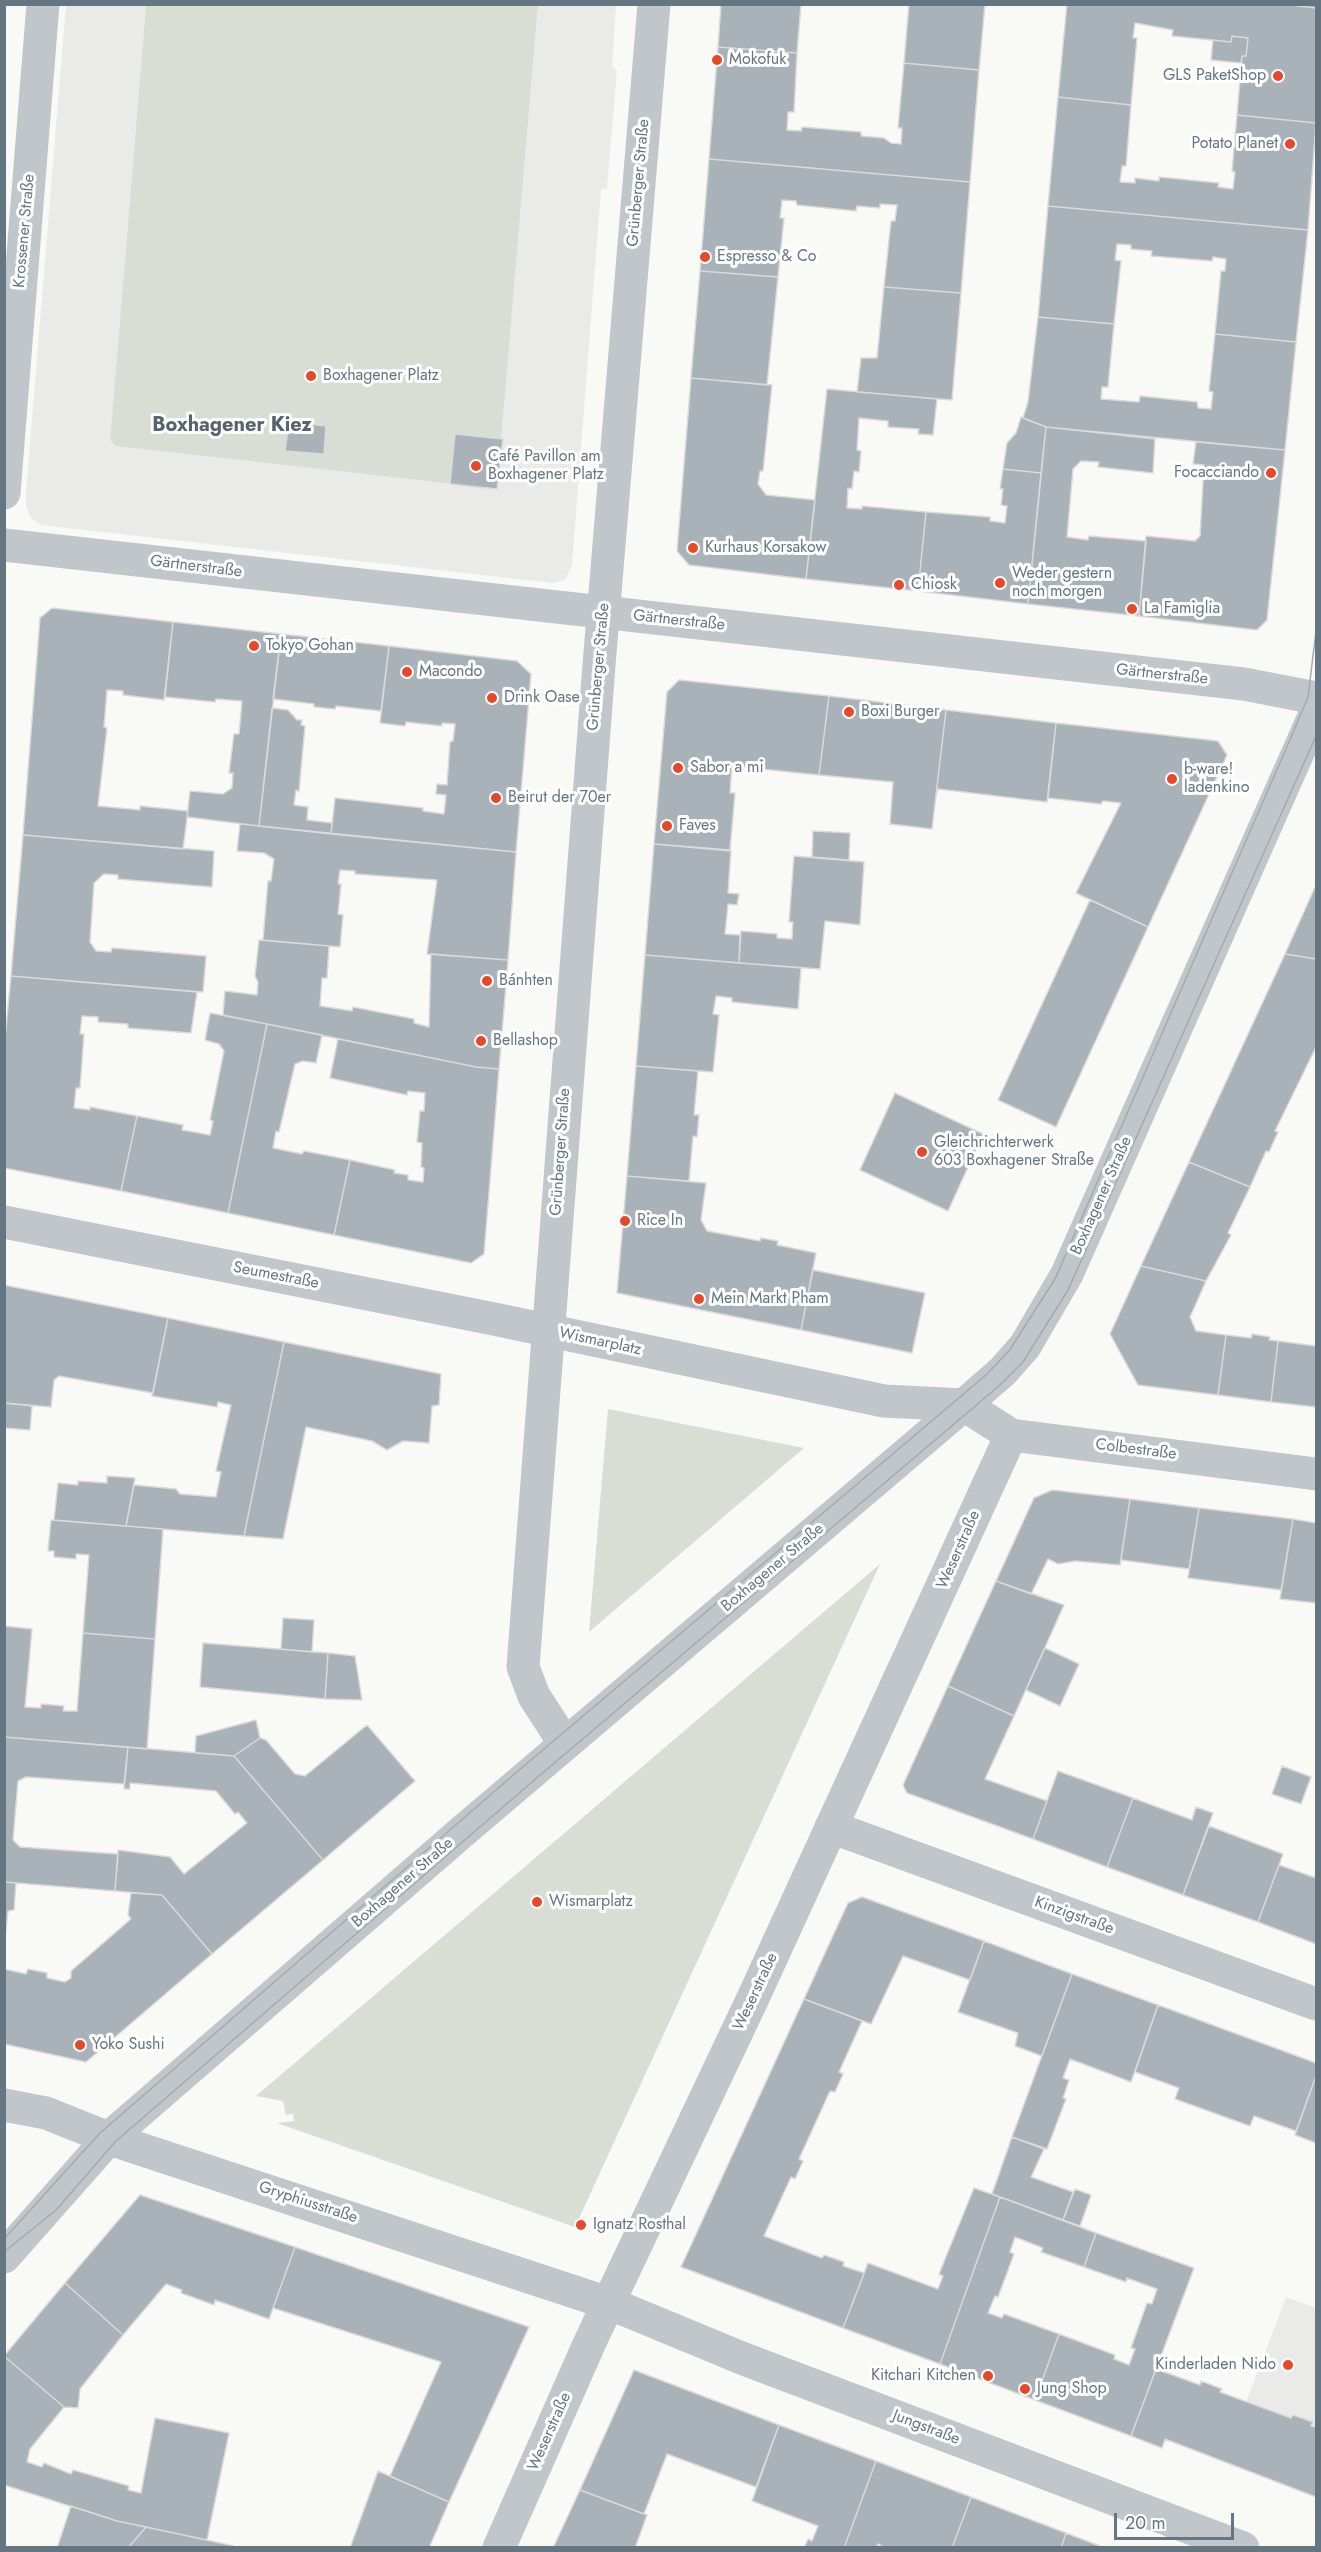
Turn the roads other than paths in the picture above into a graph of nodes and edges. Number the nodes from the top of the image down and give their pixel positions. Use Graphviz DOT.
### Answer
graph roads {
  1 [pos="43,4"];
  2 [pos="654,4"];
  3 [pos="4,493"];
  4 [pos="4,545"];
  5 [pos="603,613"];
  6 [pos="1317,698"];
  7 [pos="1317,712"];
  8 [pos="4,1222"];
  9 [pos="547,1331"];
  10 [pos="964,1405"];
  11 [pos="1011,1435"];
  12 [pos="1317,1474"];
  13 [pos="565,1744"];
  14 [pos="831,1827"];
  15 [pos="1317,2004"];
  16 [pos="4,2104"];
  17 [pos="110,2138"];
  18 [pos="4,2257"];
  19 [pos="611,2304"];
  20 [pos="499,2547"];
  21 [pos="1243,2547"];
  1 -- 3 [label="street, Krossener Straße"];
  2 -- 5 [label="street, Grünberger Straße"];
  4 -- 5 [label="street, Gärtnerstraße"];
  5 -- 6 [label="street, Gärtnerstraße"];
  5 -- 9 [label="street, Grünberger Straße"];
  7 -- 10 [label="street, Boxhagener Straße"];
  8 -- 9 [label="street, Seumestraße"];
  9 -- 10 [label="street, Wismarplatz"];
  9 -- 13 [label="street, Wismarplatz"];
  10 -- 11 [label="street, Colbestraße"];
  10 -- 13 [label="street, Boxhagener Straße"];
  11 -- 12 [label="street, Colbestraße"];
  11 -- 14 [label="street, Weserstraße"];
  13 -- 17 [label="street, Boxhagener Straße"];
  14 -- 15 [label="street, Kinzigstraße"];
  14 -- 19 [label="street, Weserstraße"];
  16 -- 17 [label="street, Gryphiusstraße"];
  17 -- 18 [label="street, Boxhagener Straße"];
  17 -- 19 [label="street, Gryphiusstraße"];
  19 -- 20 [label="street, Weserstraße"];
  19 -- 21 [label="street, Jungstraße"];
}
